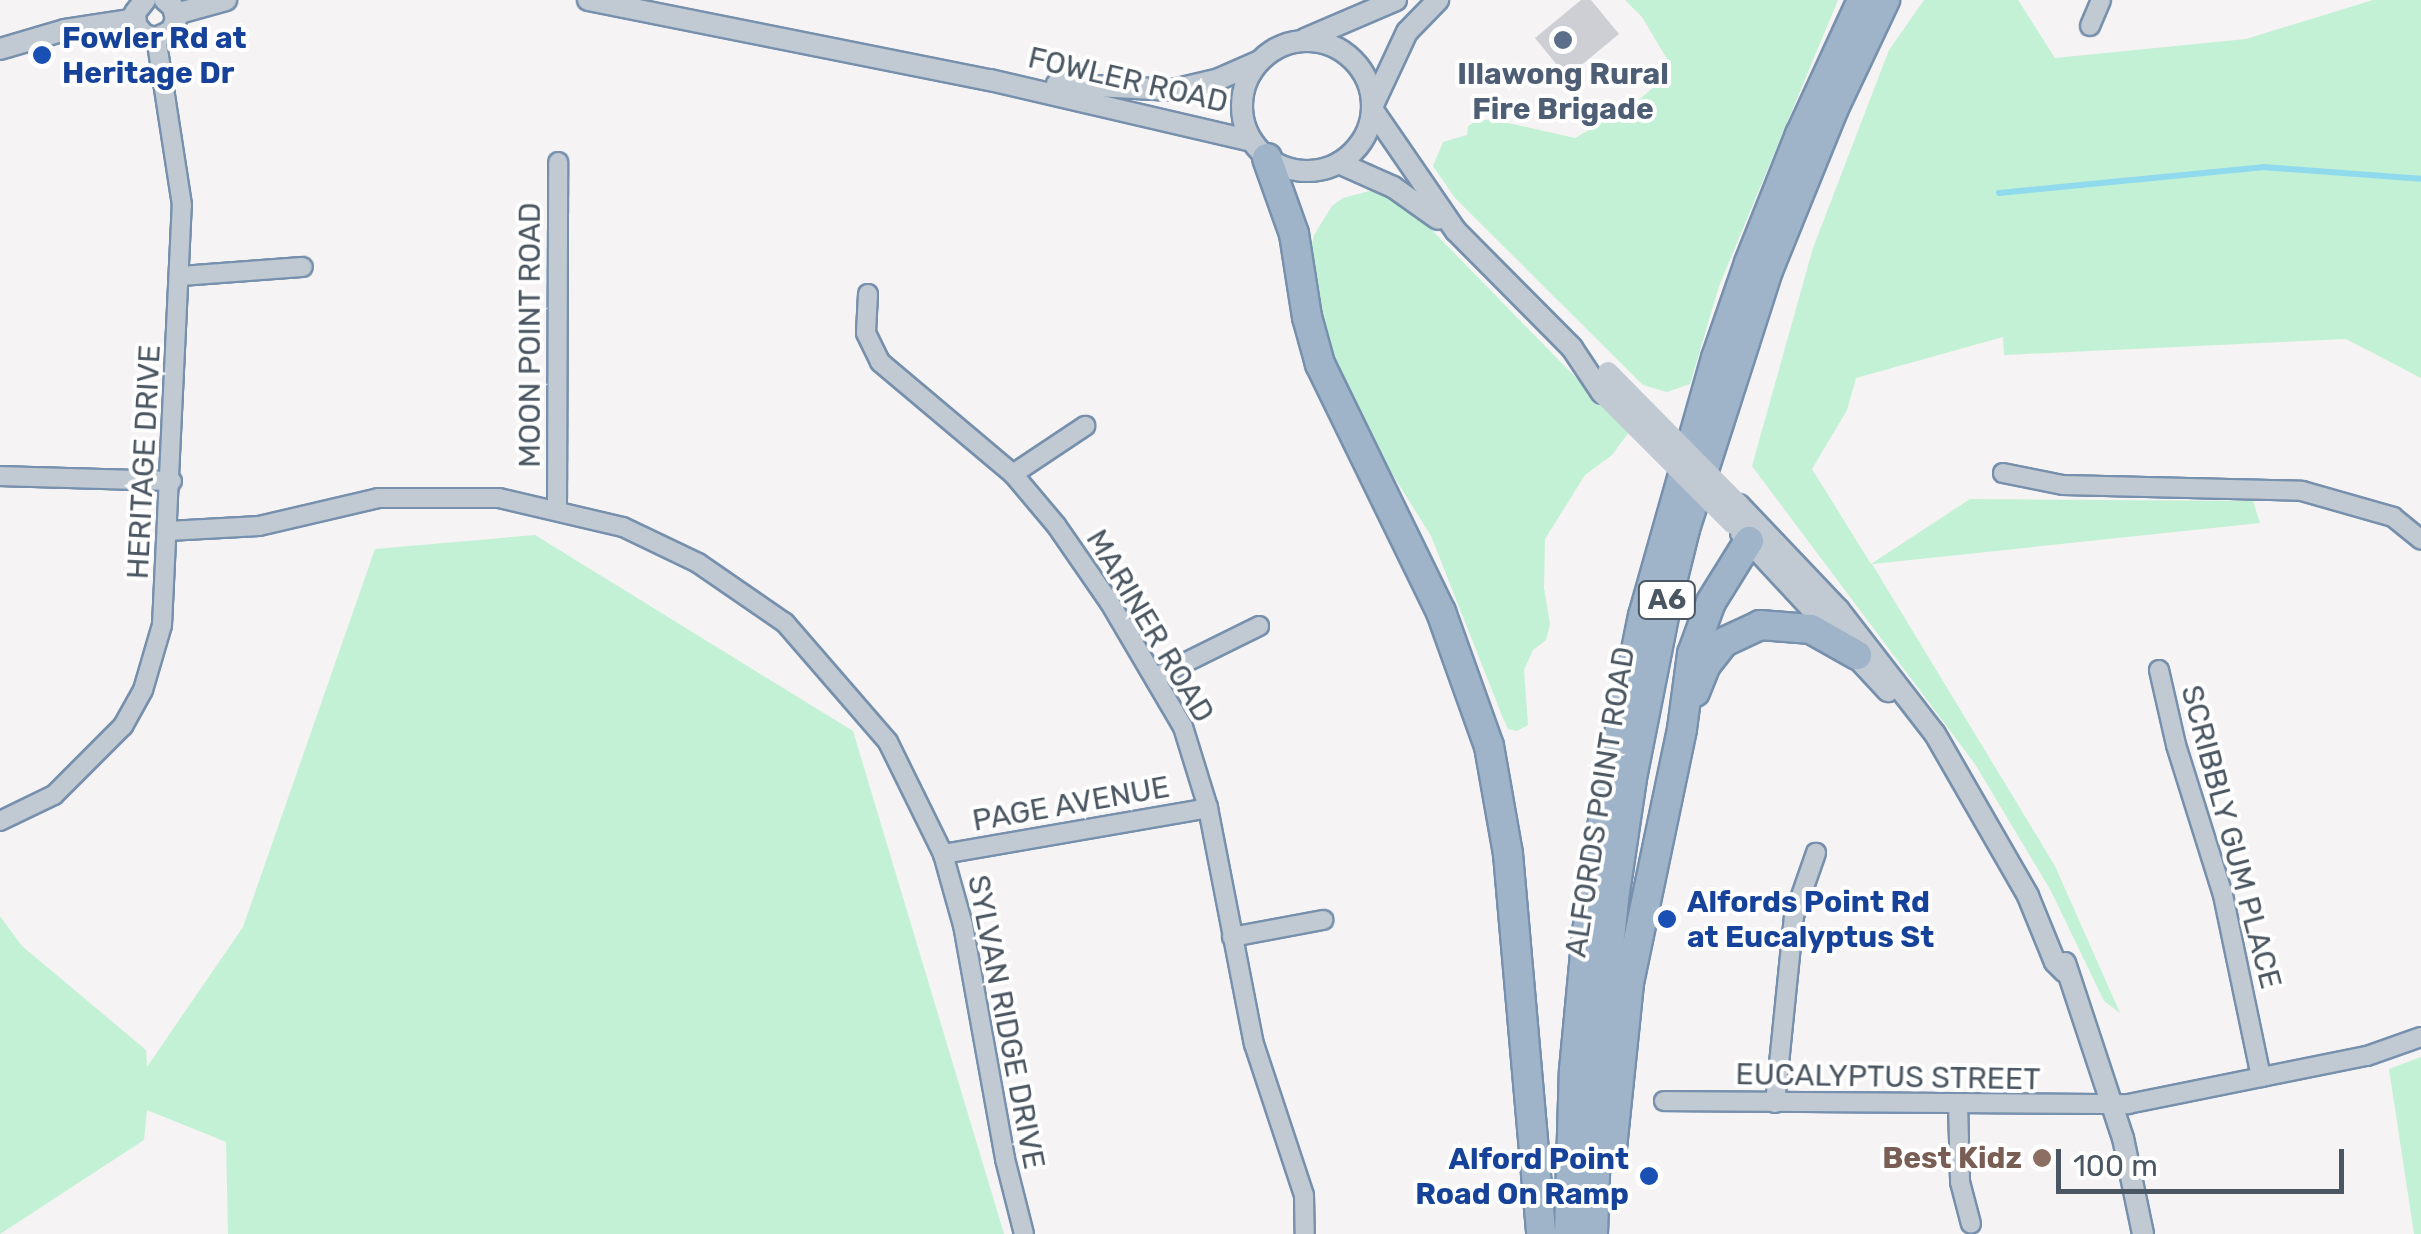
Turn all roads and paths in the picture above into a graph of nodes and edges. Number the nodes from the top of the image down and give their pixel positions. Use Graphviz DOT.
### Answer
graph roads {
  1 [pos="146,0"];
  2 [pos="226,0"];
  3 [pos="588,0"];
  4 [pos="1396,0"];
  5 [pos="1438,0"];
  6 [pos="1862,0"];
  7 [pos="1885,0"];
  8 [pos="2100,0"];
  9 [pos="170,7"];
  10 [pos="135,20"];
  11 [pos="2090,26"];
  12 [pos="156,38"];
  13 [pos="1294,43"];
  14 [pos="0,49"];
  15 [pos="1262,60"];
  16 [pos="990,80"];
  17 [pos="1372,108"];
  18 [pos="1259,149"];
  19 [pos="558,162"];
  20 [pos="1339,163"];
  21 [pos="1456,232"];
  22 [pos="303,267"];
  23 [pos="180,276"];
  24 [pos="868,294"];
  25 [pos="1572,348"];
  26 [pos="1085,426"];
  27 [pos="2002,473"];
  28 [pos="1013,474"];
  29 [pos="0,476"];
  30 [pos="172,481"];
  31 [pos="557,509"];
  32 [pos="1742,521"];
  33 [pos="168,531"];
  34 [pos="2421,540"];
  35 [pos="1259,626"];
  36 [pos="1857,655"];
  37 [pos="2159,670"];
  38 [pos="1156,677"];
  39 [pos="1682,728"];
  40 [pos="1962,784"];
  41 [pos="1208,808"];
  42 [pos="0,821"];
  43 [pos="1816,853"];
  44 [pos="943,854"];
  45 [pos="1324,920"];
  46 [pos="1232,937"];
  47 [pos="2421,1037"];
  48 [pos="2261,1077"];
  49 [pos="1664,1101"];
  50 [pos="1775,1103"];
  51 [pos="1958,1104"];
  52 [pos="2112,1105"];
  53 [pos="1971,1224"];
  54 [pos="1024,1234"];
  55 [pos="1306,1234"];
  56 [pos="1540,1234"];
  57 [pos="1569,1234"];
  58 [pos="1593,1234"];
  59 [pos="1609,1234"];
  60 [pos="2142,1234"];
  1 -- 10 [label="street"];
  2 -- 9 [label="street"];
  3 -- 16 [label="street, FOWLER ROAD"];
  4 -- 13 [label="street"];
  5 -- 17 [label="street"];
  6 -- 57 [label="highway, ALFORDS POINT ROAD / A6"];
  7 -- 58 [label="highway, ALFORDS POINT ROAD / A6"];
  8 -- 11 [label="street"];
  9 -- 12 [label="street"];
  10 -- 12 [label="street"];
  10 -- 14 [label="street"];
  12 -- 23 [label="street, HERITAGE DRIVE"];
  13 -- 15 [label="street"];
  13 -- 17 [label="street"];
  15 -- 16 [label="street, FOWLER ROAD"];
  15 -- 18 [label="street"];
  16 -- 18 [label="street, FOWLER ROAD"];
  17 -- 20 [label="street"];
  17 -- 21 [label="street"];
  18 -- 20 [label="street"];
  18 -- 56 [label="highway"];
  19 -- 31 [label="street, MOON POINT ROAD"];
  20 -- 21 [label="street"];
  21 -- 25 [label="street"];
  22 -- 23 [label="street"];
  23 -- 30 [label="street, HERITAGE DRIVE"];
  24 -- 28 [label="street, MARINER ROAD"];
  25 -- 32 [label="street, bridge"];
  25 -- 32 [label="street, bridge"];
  26 -- 28 [label="street"];
  27 -- 34 [label="street"];
  28 -- 38 [label="street, MARINER ROAD"];
  29 -- 30 [label="street"];
  30 -- 33 [label="street, HERITAGE DRIVE"];
  31 -- 33 [label="street, SYLVAN RIDGE DRIVE"];
  31 -- 44 [label="street, SYLVAN RIDGE DRIVE"];
  32 -- 36 [label="street"];
  32 -- 39 [label="highway"];
  32 -- 40 [label="street"];
  33 -- 42 [label="street, HERITAGE DRIVE"];
  35 -- 38 [label="street"];
  36 -- 39 [label="highway"];
  36 -- 40 [label="street"];
  37 -- 48 [label="street, SCRIBBLY GUM PLACE"];
  38 -- 41 [label="street, MARINER ROAD"];
  39 -- 59 [label="highway"];
  40 -- 52 [label="street"];
  41 -- 44 [label="street, PAGE AVENUE"];
  41 -- 46 [label="street, MARINER ROAD"];
  43 -- 50 [label="street"];
  44 -- 54 [label="street, SYLVAN RIDGE DRIVE"];
  45 -- 46 [label="street"];
  46 -- 55 [label="street, MARINER ROAD"];
  47 -- 48 [label="street, EUCALYPTUS STREET"];
  48 -- 52 [label="street, EUCALYPTUS STREET"];
  49 -- 50 [label="street, EUCALYPTUS STREET"];
  50 -- 51 [label="street, EUCALYPTUS STREET"];
  51 -- 52 [label="street, EUCALYPTUS STREET"];
  51 -- 53 [label="street"];
  52 -- 60 [label="street"];
}
